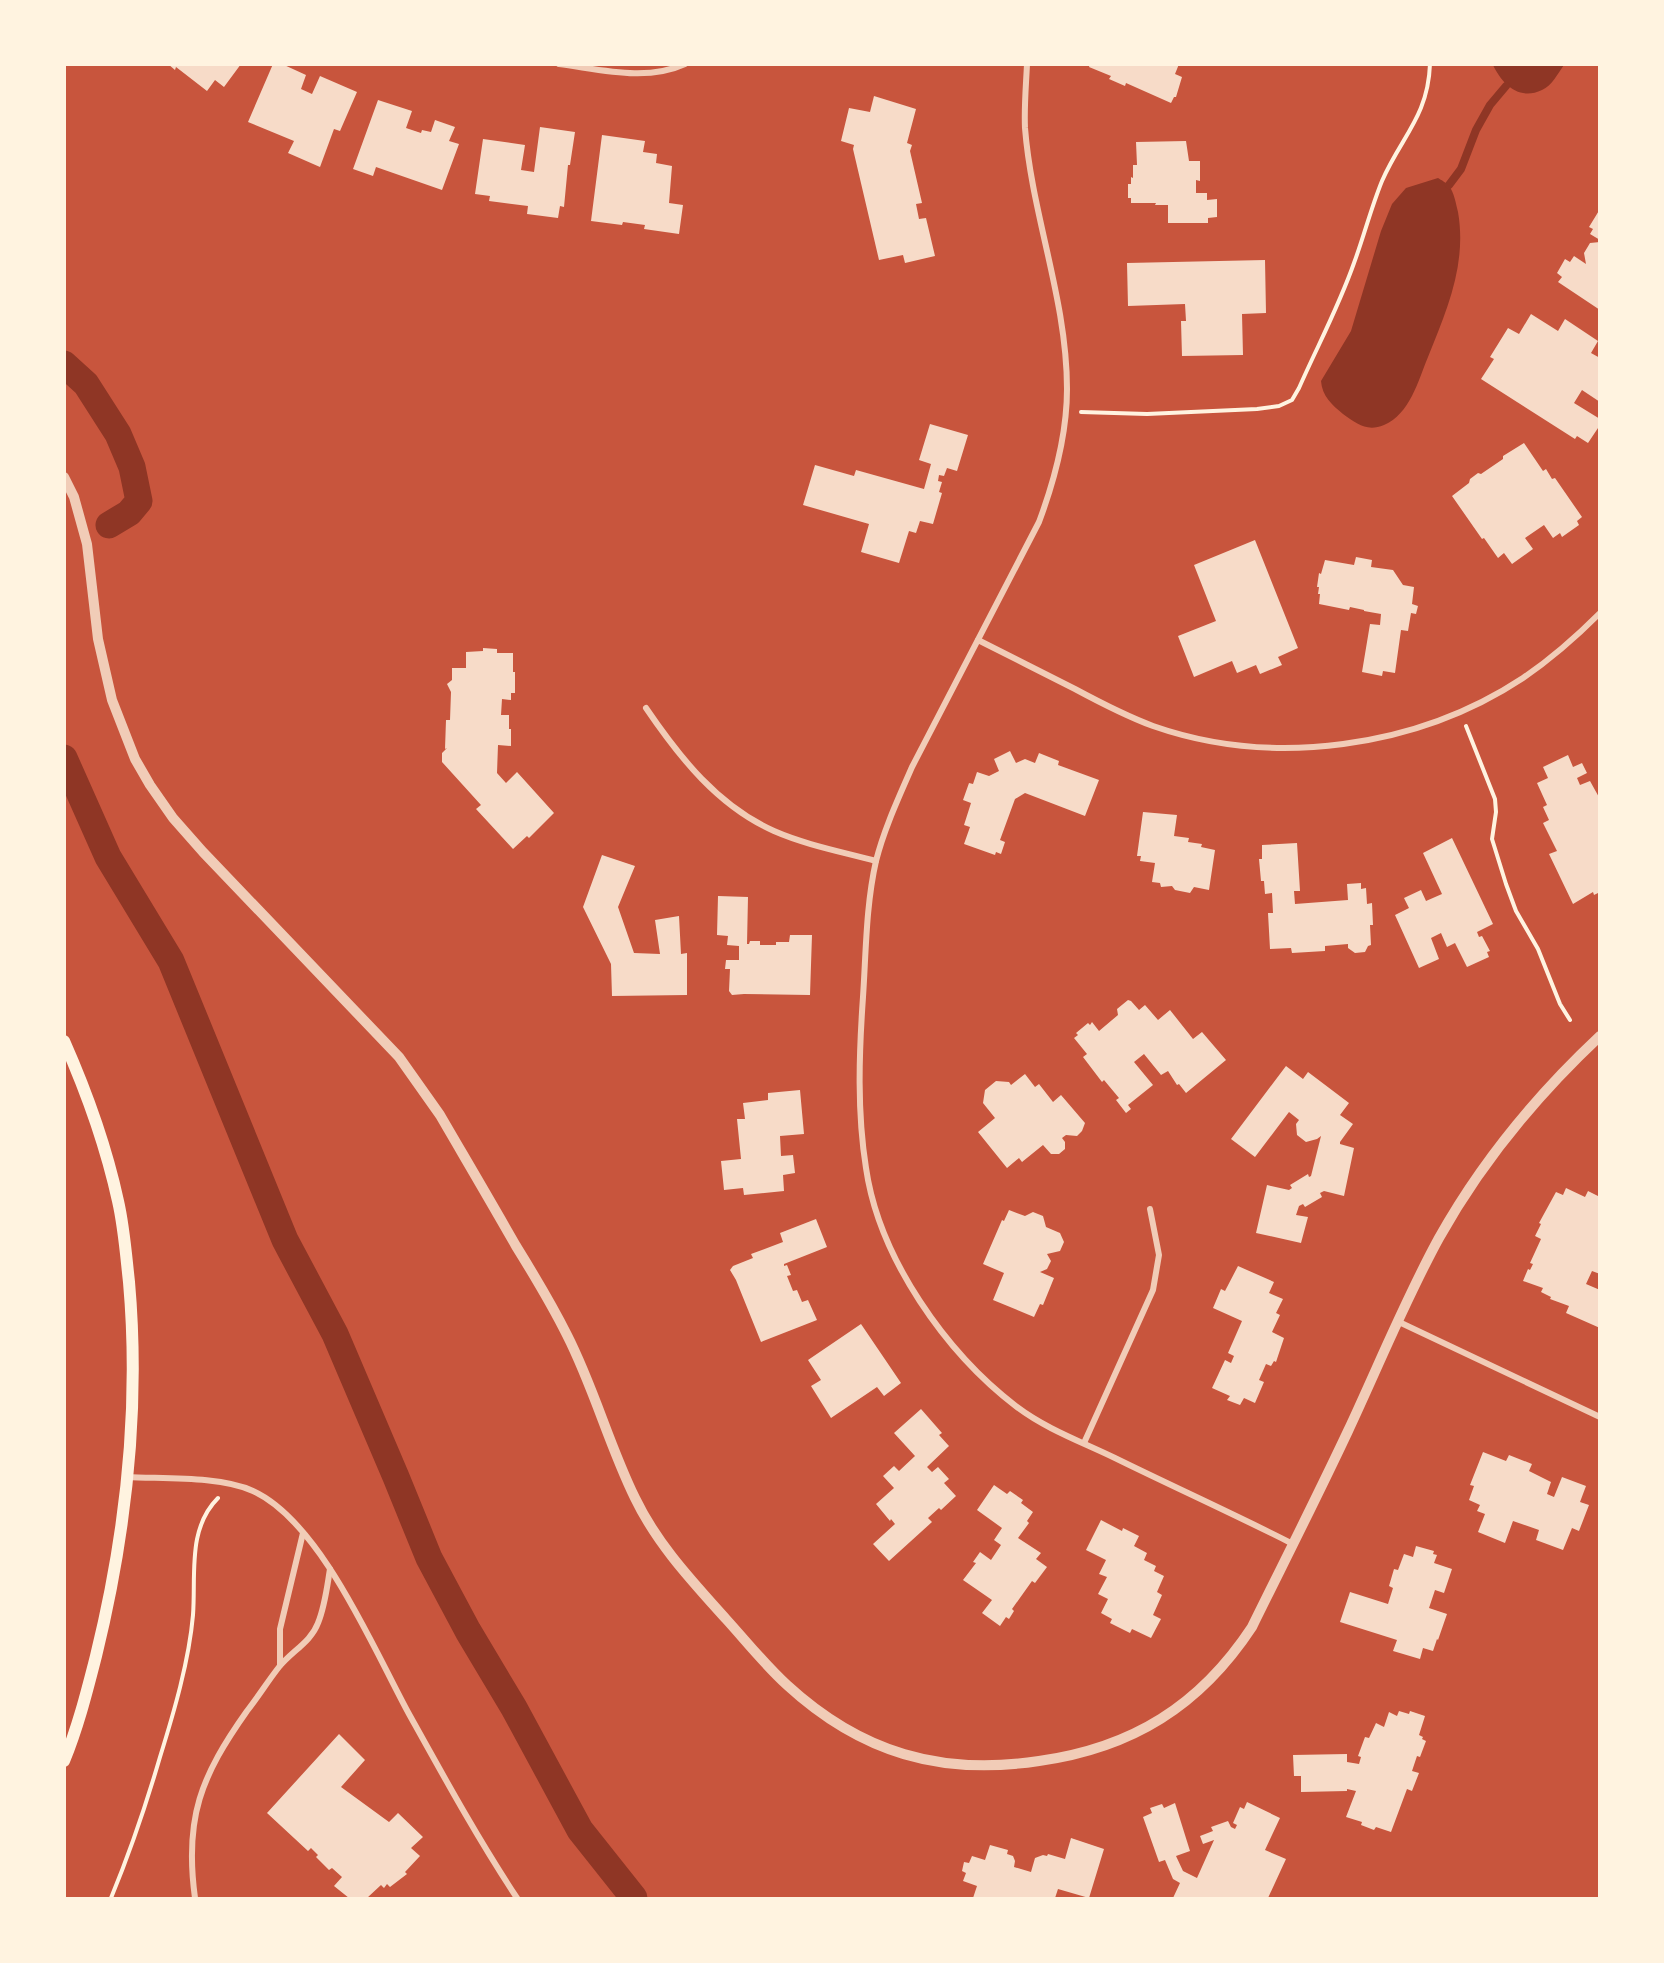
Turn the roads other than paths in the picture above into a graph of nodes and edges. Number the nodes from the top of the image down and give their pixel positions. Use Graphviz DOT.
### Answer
graph roads {
  1 [pos="559,64"];
  2 [pos="685,64"];
  3 [pos="1027,64"];
  4 [pos="64,477"];
  5 [pos="1599,613"];
  6 [pos="978,640"];
  7 [pos="646,708"];
  8 [pos="876,861"];
  9 [pos="1599,1036"];
  10 [pos="64,1041"];
  11 [pos="1150,1209"];
  12 [pos="1399,1322"];
  13 [pos="1599,1417"];
  14 [pos="1084,1443"];
  15 [pos="128,1477"];
  16 [pos="303,1533"];
  17 [pos="1293,1544"];
  18 [pos="330,1569"];
  19 [pos="280,1665"];
  20 [pos="64,1761"];
  21 [pos="195,1899"];
  22 [pos="517,1899"];
  1 -- 2 [label="street"];
  3 -- 6 [label="street"];
  4 -- 17 [label="street"];
  5 -- 6 [label="street"];
  6 -- 8 [label="street"];
  7 -- 8 [label="street"];
  8 -- 14 [label="street"];
  9 -- 12 [label="street"];
  10 -- 15 [label="main road"];
  11 -- 14 [label="street"];
  12 -- 13 [label="street"];
  12 -- 17 [label="street"];
  14 -- 17 [label="street"];
  15 -- 16 [label="street"];
  15 -- 20 [label="main road"];
  16 -- 18 [label="street"];
  16 -- 19 [label="street"];
  18 -- 19 [label="street"];
  18 -- 22 [label="street"];
  19 -- 21 [label="street"];
}
